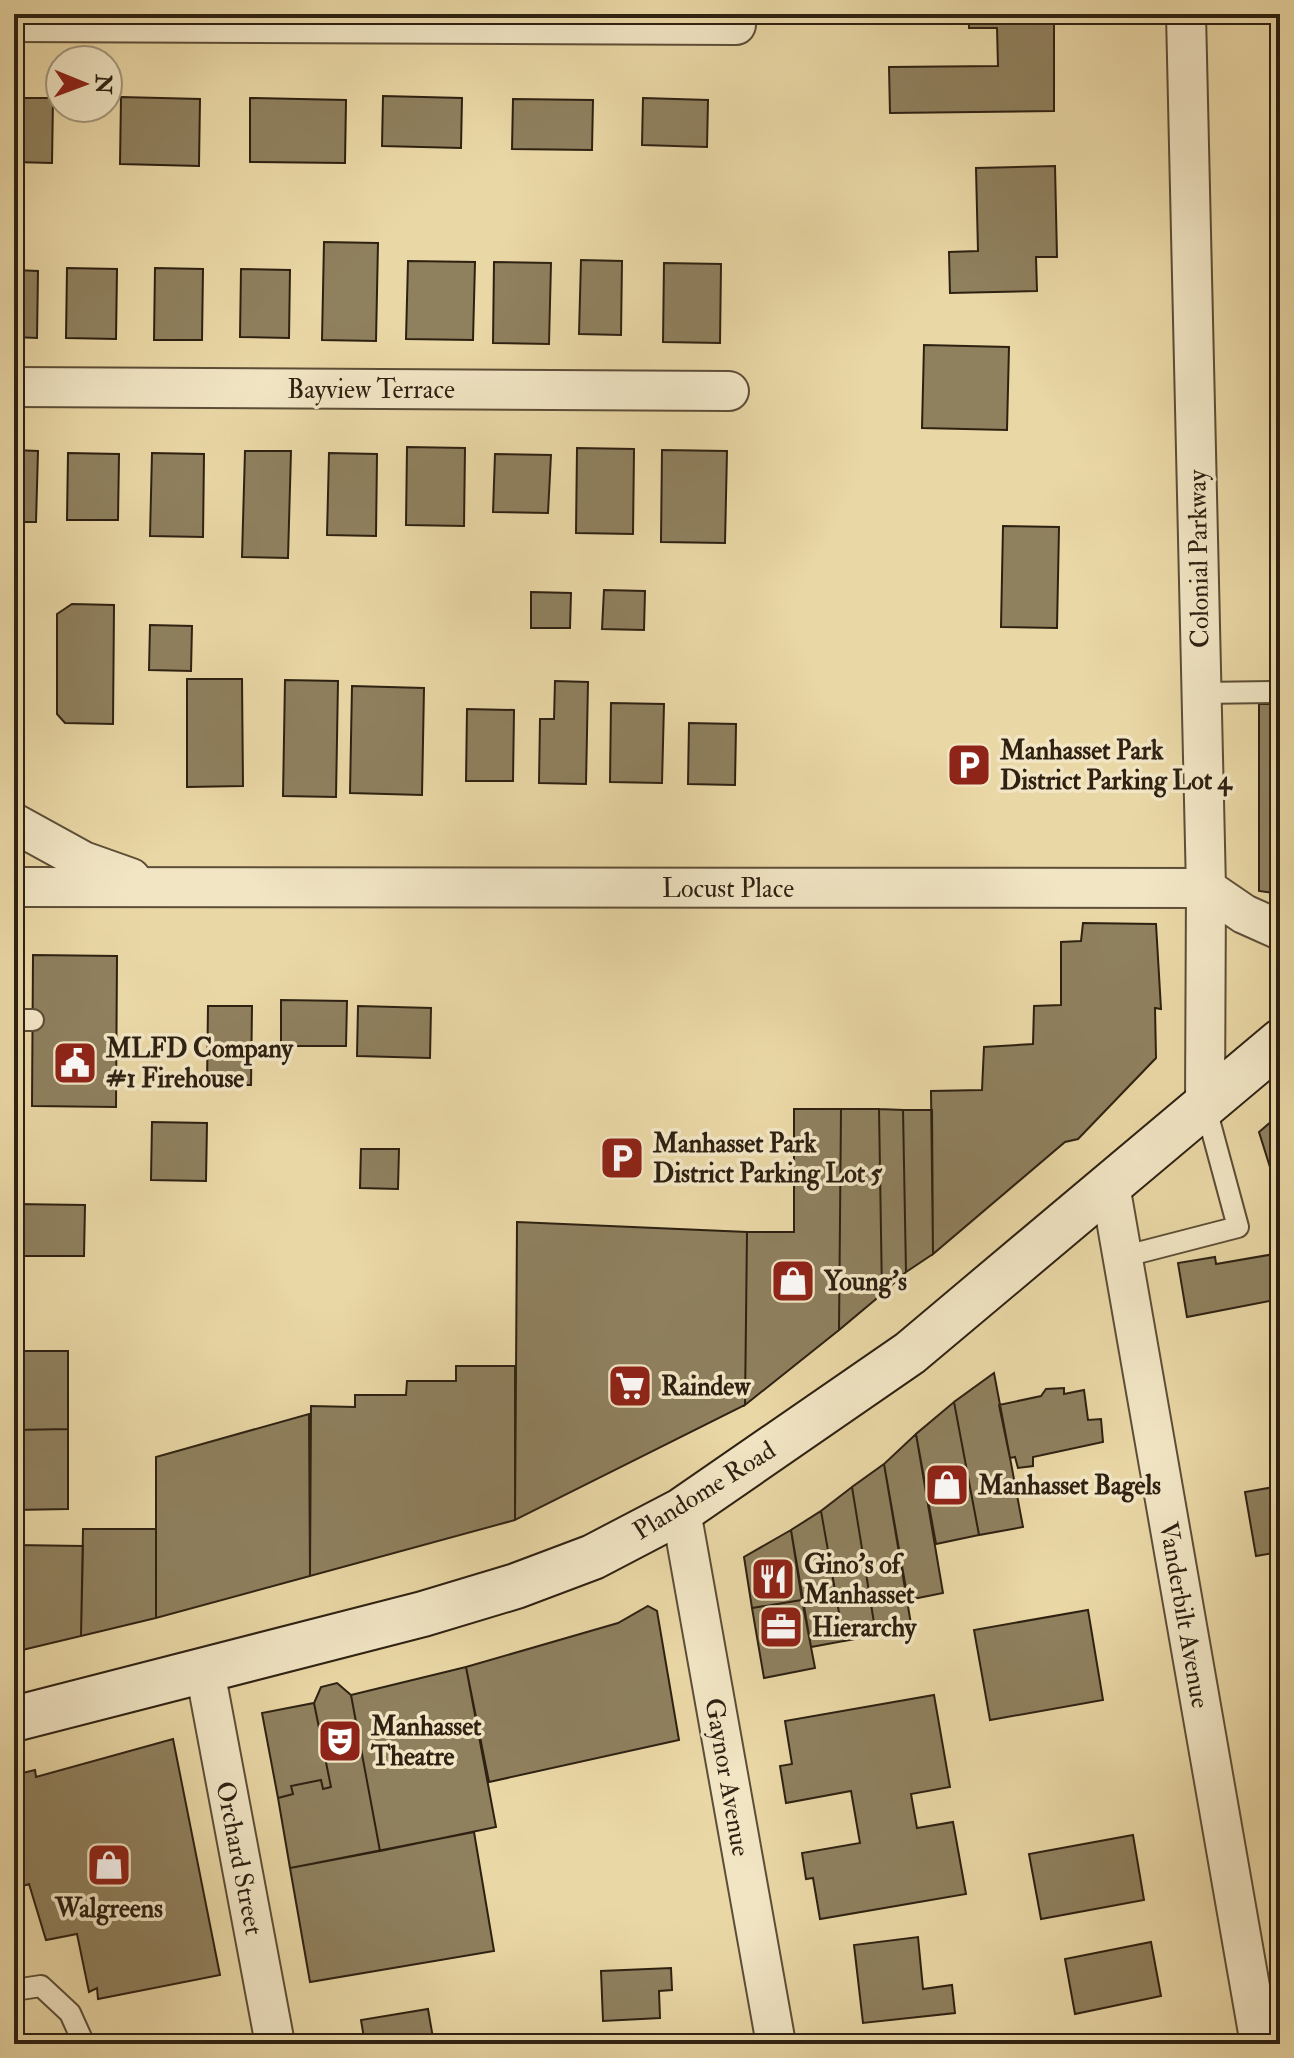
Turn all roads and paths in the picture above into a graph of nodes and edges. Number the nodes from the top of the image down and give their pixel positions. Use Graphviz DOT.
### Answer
graph roads {
  1 [pos="1186,14"];
  2 [pos="14,22"];
  3 [pos="736,25"];
  4 [pos="14,387"];
  5 [pos="729,391"];
  6 [pos="1280,692"];
  7 [pos="1201,693"];
  8 [pos="14,823"];
  9 [pos="14,887"];
  10 [pos="164,887"];
  11 [pos="1206,888"];
  12 [pos="1280,930"];
  13 [pos="1280,1042"];
  14 [pos="1205,1105"];
  15 [pos="1110,1185"];
  16 [pos="1122,1257"];
  17 [pos="681,1511"];
  18 [pos="205,1671"];
  19 [pos="14,1719"];
  20 [pos="14,1990"];
  21 [pos="84,2044"];
  22 [pos="274,2044"];
  23 [pos="776,2044"];
  24 [pos="1260,2044"];
  1 -- 7 [label="street, Colonial Parkway"];
  2 -- 3 [label="street"];
  4 -- 5 [label="street, Bayview Terrace"];
  6 -- 7 [label="lane"];
  7 -- 11 [label="street, Colonial Parkway"];
  8 -- 10 [label="street, Locust Place"];
  9 -- 10 [label="street, Locust Place"];
  10 -- 11 [label="street, Locust Place"];
  11 -- 12 [label="street"];
  11 -- 14 [label="street, Colonial Parkway"];
  13 -- 14 [label="main road, Plandome Road"];
  14 -- 15 [label="main road, Plandome Road"];
  14 -- 16 [label="lane"];
  15 -- 16 [label="street, Vanderbilt Avenue"];
  15 -- 17 [label="main road, Plandome Road"];
  16 -- 24 [label="street, Vanderbilt Avenue"];
  17 -- 18 [label="main road, Plandome Road"];
  17 -- 23 [label="street, Gaynor Avenue"];
  18 -- 19 [label="main road, Plandome Road"];
  18 -- 22 [label="street, Orchard Street"];
  20 -- 21 [label="lane"];
}
